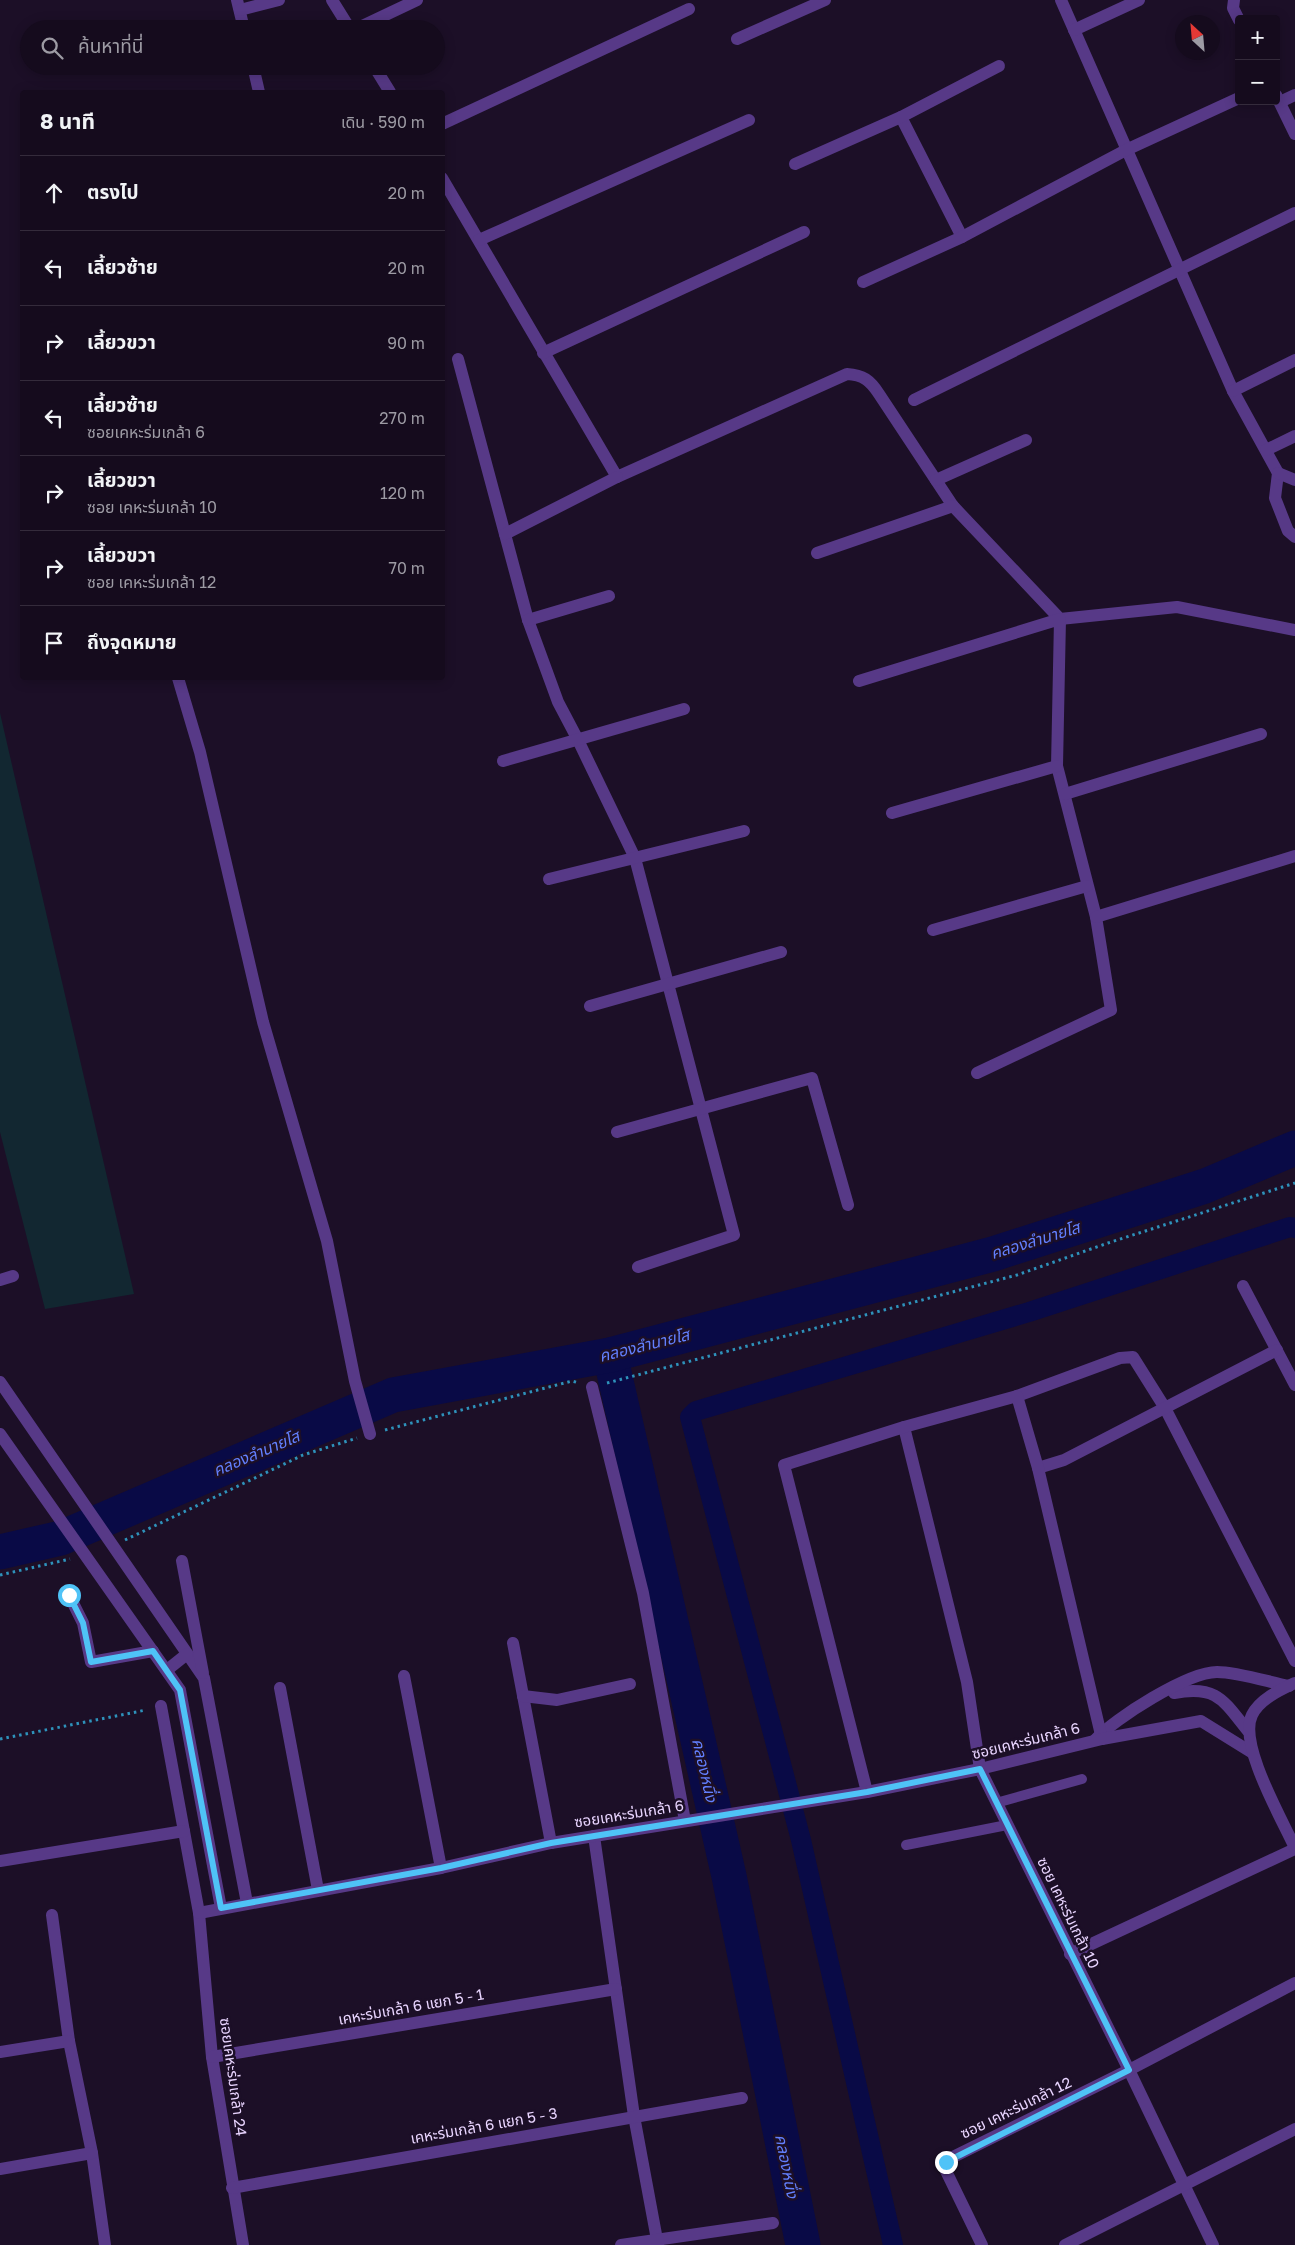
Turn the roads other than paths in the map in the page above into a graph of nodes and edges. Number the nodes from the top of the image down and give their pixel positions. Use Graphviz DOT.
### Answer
graph roads {
  1 [pos="278,0"];
  2 [pos="332,0"];
  3 [pos="418,0"];
  4 [pos="826,0"];
  5 [pos="1061,0"];
  6 [pos="1139,0"];
  7 [pos="1234,0"];
  8 [pos="238,5"];
  9 [pos="690,9"];
  10 [pos="1236,15"];
  11 [pos="242,20"];
  12 [pos="344,20"];
  13 [pos="375,20"];
  14 [pos="1074,30"];
  15 [pos="736,39"];
  16 [pos="998,66"];
  17 [pos="255,75"];
  18 [pos="380,75"];
  19 [pos="259,90"];
  20 [pos="389,90"];
  21 [pos="1295,95"];
  22 [pos="1280,99"];
  23 [pos="1235,100"];
  24 [pos="1280,103"];
  25 [pos="901,117"];
  26 [pos="749,120"];
  27 [pos="445,123"];
  28 [pos="1295,134"];
  29 [pos="1126,150"];
  30 [pos="795,164"];
  31 [pos="445,183"];
  32 [pos="1295,213"];
  33 [pos="804,232"];
  34 [pos="962,237"];
  35 [pos="479,240"];
  36 [pos="1178,271"];
  37 [pos="863,282"];
  38 [pos="543,353"];
  39 [pos="458,359"];
  40 [pos="1295,360"];
  41 [pos="1233,391"];
  42 [pos="914,400"];
  43 [pos="1295,436"];
  44 [pos="1026,440"];
  45 [pos="1266,450"];
  46 [pos="1278,473"];
  47 [pos="616,477"];
  48 [pos="936,480"];
  49 [pos="1295,480"];
  50 [pos="953,506"];
  51 [pos="505,534"];
  52 [pos="1295,537"];
  53 [pos="816,553"];
  54 [pos="610,596"];
  55 [pos="1060,619"];
  56 [pos="528,620"];
  57 [pos="1295,630"];
  58 [pos="179,680"];
  59 [pos="859,681"];
  60 [pos="684,709"];
  61 [pos="1261,734"];
  62 [pos="578,740"];
  63 [pos="503,761"];
  64 [pos="1057,766"];
  65 [pos="1064,794"];
  66 [pos="892,813"];
  67 [pos="744,831"];
  68 [pos="1295,856"];
  69 [pos="635,858"];
  70 [pos="549,879"];
  71 [pos="1087,886"];
  72 [pos="1096,917"];
  73 [pos="933,930"];
  74 [pos="781,952"];
  75 [pos="668,985"];
  76 [pos="590,1006"];
  77 [pos="978,1073"];
  78 [pos="701,1108"];
  79 [pos="617,1132"];
  80 [pos="848,1205"];
  81 [pos="638,1267"];
  82 [pos="13,1276"];
  83 [pos="0,1280"];
  84 [pos="1243,1286"];
  85 [pos="1276,1350"];
  86 [pos="0,1382"];
  87 [pos="1295,1385"];
  88 [pos="592,1387"];
  89 [pos="1017,1396"];
  90 [pos="1165,1408"];
  91 [pos="904,1427"];
  92 [pos="0,1434"];
  93 [pos="370,1434"];
  94 [pos="1038,1468"];
  95 [pos="182,1561"];
  96 [pos="69,1595"];
  97 [pos="513,1643"];
  98 [pos="153,1651"];
  99 [pos="187,1654"];
  100 [pos="1295,1661"];
  101 [pos="167,1670"];
  102 [pos="404,1676"];
  103 [pos="204,1678"];
  104 [pos="630,1684"];
  105 [pos="1292,1684"];
  106 [pos="280,1688"];
  107 [pos="523,1696"];
  108 [pos="1155,1696"];
  109 [pos="161,1706"];
  110 [pos="1248,1731"];
  111 [pos="1099,1738"];
  112 [pos="1251,1752"];
  113 [pos="980,1769"];
  114 [pos="1082,1779"];
  115 [pos="867,1792"];
  116 [pos="996,1803"];
  117 [pos="685,1821"];
  118 [pos="1007,1825"];
  119 [pos="184,1831"];
  120 [pos="594,1836"];
  121 [pos="551,1843"];
  122 [pos="906,1845"];
  123 [pos="1295,1848"];
  124 [pos="0,1861"];
  125 [pos="441,1868"];
  126 [pos="318,1890"];
  127 [pos="247,1903"];
  128 [pos="221,1908"];
  129 [pos="198,1913"];
  130 [pos="52,1915"];
  131 [pos="1070,1954"];
  132 [pos="1295,1983"];
  133 [pos="616,1989"];
  134 [pos="69,2041"];
  135 [pos="0,2052"];
  136 [pos="212,2057"];
  137 [pos="1129,2070"];
  138 [pos="742,2098"];
  139 [pos="634,2116"];
  140 [pos="1295,2129"];
  141 [pos="92,2153"];
  142 [pos="0,2169"];
  143 [pos="1184,2186"];
  144 [pos="232,2188"];
  145 [pos="773,2224"];
  146 [pos="657,2242"];
  147 [pos="105,2245"];
  148 [pos="243,2245"];
  149 [pos="621,2245"];
  150 [pos="982,2245"];
  151 [pos="1065,2245"];
  152 [pos="1213,2245"];
  1 -- 8 [label="street"];
  2 -- 12 [label="street"];
  3 -- 13 [label="street"];
  4 -- 15 [label="street"];
  5 -- 14 [label="street"];
  6 -- 14 [label="street"];
  7 -- 10 [label="street"];
  8 -- 11 [label="street"];
  9 -- 27 [label="street"];
  14 -- 29 [label="street"];
  16 -- 25 [label="street"];
  17 -- 19 [label="street"];
  18 -- 20 [label="street"];
  21 -- 22 [label="street"];
  23 -- 29 [label="street"];
  24 -- 28 [label="street"];
  25 -- 30 [label="street"];
  25 -- 34 [label="street"];
  26 -- 35 [label="street"];
  29 -- 34 [label="street"];
  29 -- 36 [label="street"];
  31 -- 35 [label="street"];
  32 -- 36 [label="street"];
  33 -- 38 [label="street"];
  34 -- 37 [label="street"];
  35 -- 38 [label="street"];
  36 -- 41 [label="street"];
  36 -- 42 [label="street"];
  38 -- 47 [label="street"];
  39 -- 51 [label="street"];
  40 -- 41 [label="street"];
  41 -- 45 [label="street"];
  43 -- 45 [label="street"];
  44 -- 48 [label="street"];
  45 -- 46 [label="street"];
  46 -- 49 [label="street"];
  46 -- 52 [label="street"];
  47 -- 48 [label="street"];
  47 -- 51 [label="street"];
  48 -- 50 [label="street"];
  50 -- 53 [label="street"];
  50 -- 55 [label="street"];
  51 -- 56 [label="street"];
  54 -- 56 [label="street"];
  55 -- 57 [label="street"];
  55 -- 59 [label="street"];
  55 -- 64 [label="street"];
  56 -- 62 [label="street"];
  58 -- 93 [label="street"];
  60 -- 62 [label="street"];
  61 -- 65 [label="street"];
  62 -- 63 [label="street"];
  62 -- 69 [label="street"];
  64 -- 65 [label="street"];
  64 -- 66 [label="street"];
  65 -- 71 [label="street"];
  67 -- 69 [label="street"];
  68 -- 72 [label="street"];
  69 -- 70 [label="street"];
  69 -- 75 [label="street"];
  71 -- 72 [label="street"];
  71 -- 73 [label="street"];
  72 -- 77 [label="street"];
  74 -- 75 [label="street"];
  75 -- 76 [label="street"];
  75 -- 78 [label="street"];
  78 -- 79 [label="street"];
  78 -- 80 [label="street"];
  78 -- 81 [label="street"];
  82 -- 83 [label="street"];
  84 -- 85 [label="street"];
  85 -- 87 [label="street"];
  85 -- 90 [label="street"];
  86 -- 99 [label="street"];
  88 -- 117 [label="street"];
  89 -- 90 [label="street"];
  89 -- 91 [label="street"];
  89 -- 94 [label="street"];
  90 -- 94 [label="street"];
  90 -- 100 [label="street"];
  91 -- 113 [label="street, ซอย เคหะร่มเกล้า 10"];
  91 -- 115 [label="street"];
  92 -- 98 [label="street"];
  94 -- 111 [label="street"];
  95 -- 103 [label="street"];
  96 -- 98 [label="street"];
  97 -- 107 [label="street"];
  98 -- 101 [label="street"];
  99 -- 101 [label="street"];
  99 -- 103 [label="street"];
  101 -- 128 [label="street"];
  102 -- 125 [label="street"];
  103 -- 127 [label="street"];
  104 -- 107 [label="street"];
  105 -- 108 [label="street, ซอยเคหะร่มเกล้า 6"];
  105 -- 110 [label="street"];
  106 -- 126 [label="street"];
  107 -- 121 [label="street"];
  108 -- 110 [label="street, ซอยเคหะร่มเกล้า 6"];
  108 -- 111 [label="street, ซอยเคหะร่มเกล้า 6"];
  109 -- 119 [label="street, ซอยเคหะร่มเกล้า 24"];
  110 -- 112 [label="street"];
  111 -- 112 [label="street, ซอยเคหะร่มเกล้า 6"];
  111 -- 113 [label="street, ซอยเคหะร่มเกล้า 6"];
  112 -- 123 [label="street"];
  113 -- 115 [label="street, ซอยเคหะร่มเกล้า 6"];
  113 -- 116 [label="street, ซอย เคหะร่มเกล้า 10"];
  114 -- 116 [label="lane"];
  115 -- 117 [label="street, ซอยเคหะร่มเกล้า 6"];
  116 -- 118 [label="street, ซอย เคหะร่มเกล้า 10"];
  117 -- 120 [label="street, ซอยเคหะร่มเกล้า 6"];
  118 -- 122 [label="lane"];
  118 -- 131 [label="street, ซอย เคหะร่มเกล้า 10"];
  119 -- 124 [label="street"];
  119 -- 129 [label="street, ซอยเคหะร่มเกล้า 24"];
  120 -- 121 [label="street, ซอยเคหะร่มเกล้า 6"];
  120 -- 133 [label="street"];
  121 -- 125 [label="street, ซอยเคหะร่มเกล้า 6"];
  123 -- 131 [label="street"];
  125 -- 126 [label="street, ซอยเคหะร่มเกล้า 6"];
  126 -- 127 [label="street, ซอยเคหะร่มเกล้า 6"];
  127 -- 128 [label="street, ซอยเคหะร่มเกล้า 6"];
  128 -- 129 [label="street, ซอยเคหะร่มเกล้า 6"];
  129 -- 136 [label="street, ซอยเคหะร่มเกล้า 24"];
  130 -- 134 [label="street"];
  131 -- 137 [label="street, ซอย เคหะร่มเกล้า 10"];
  132 -- 137 [label="street"];
  133 -- 136 [label="street, เคหะร่มเกล้า 6 แยก 5 - 1"];
  133 -- 139 [label="street"];
  134 -- 135 [label="street"];
  134 -- 141 [label="street"];
  136 -- 144 [label="street, ซอยเคหะร่มเกล้า 24"];
  137 -- 143 [label="street, ซอย เคหะร่มเกล้า 10"];
  137 -- 150 [label="street, ซอย เคหะร่มเกล้า 12"];
  138 -- 139 [label="street, เคหะร่มเกล้า 6 แยก 5 - 3"];
  139 -- 144 [label="street, เคหะร่มเกล้า 6 แยก 5 - 3"];
  139 -- 146 [label="street"];
  140 -- 143 [label="street"];
  141 -- 142 [label="street"];
  141 -- 147 [label="street"];
  143 -- 151 [label="street"];
  143 -- 152 [label="street, ซอย เคหะร่มเกล้า 10"];
  144 -- 148 [label="street, ซอยเคหะร่มเกล้า 24"];
  145 -- 146 [label="street"];
  146 -- 149 [label="street"];
}
